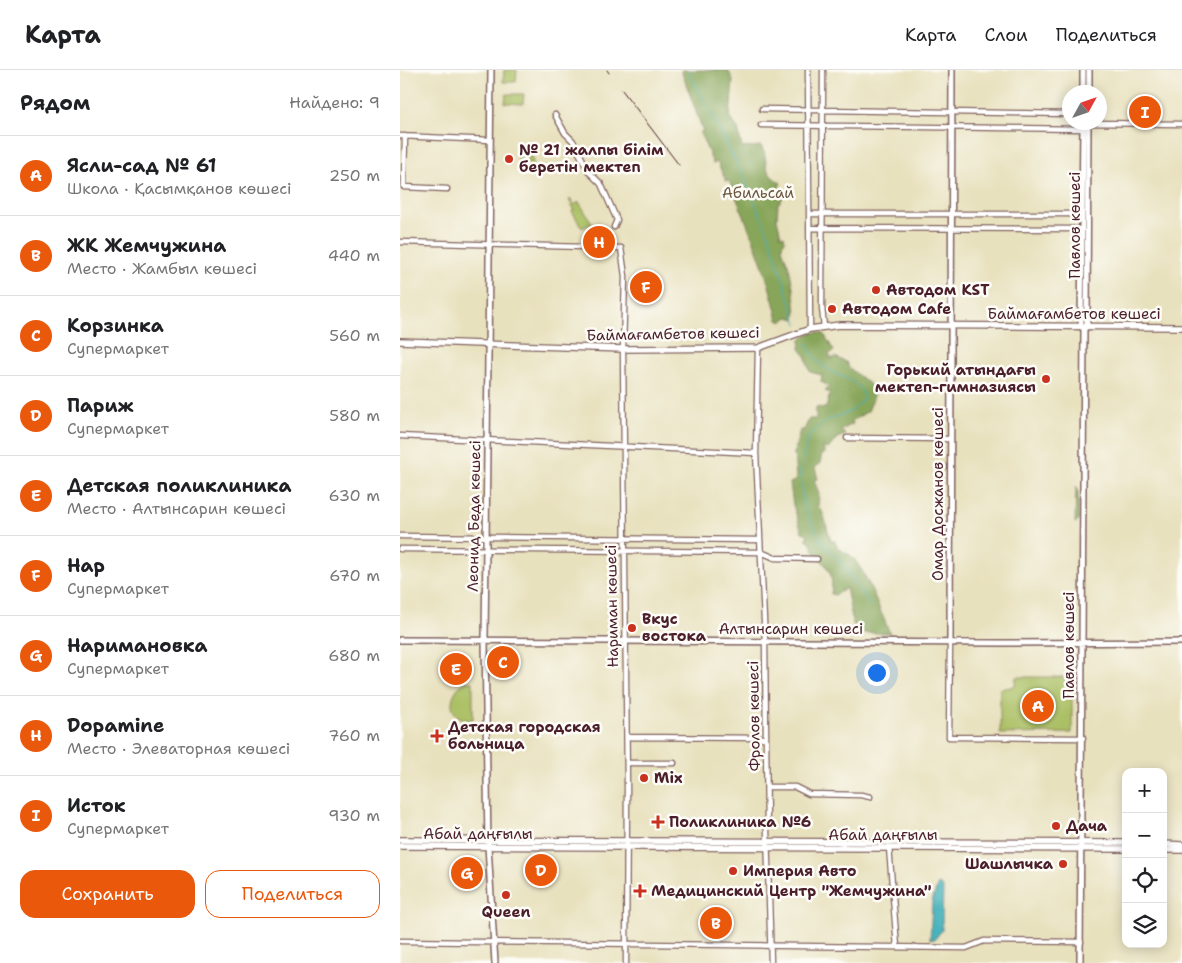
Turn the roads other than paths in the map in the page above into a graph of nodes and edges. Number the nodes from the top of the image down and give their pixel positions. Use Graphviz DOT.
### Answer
graph roads {
  1 [pos="491,70"];
  2 [pos="808,70"];
  3 [pos="823,70"];
  4 [pos="952,70"];
  5 [pos="1083,70"];
  6 [pos="1089,70"];
  7 [pos="1083,85"];
  8 [pos="1089,85"];
  9 [pos="762,109"];
  10 [pos="808,110"];
  11 [pos="822,110"];
  12 [pos="951,112"];
  13 [pos="1062,114"];
  14 [pos="556,115"];
  15 [pos="1107,123"];
  16 [pos="1182,124"];
  17 [pos="761,125"];
  18 [pos="808,126"];
  19 [pos="822,126"];
  20 [pos="951,128"];
  21 [pos="1062,129"];
  22 [pos="1083,130"];
  23 [pos="1087,130"];
  24 [pos="402,136"];
  25 [pos="490,140"];
  26 [pos="447,188"];
  27 [pos="809,214"];
  28 [pos="822,214"];
  29 [pos="951,214"];
  30 [pos="1082,214"];
  31 [pos="614,227"];
  32 [pos="809,228"];
  33 [pos="822,228"];
  34 [pos="951,229"];
  35 [pos="1082,230"];
  36 [pos="400,242"];
  37 [pos="489,245"];
  38 [pos="950,326"];
  39 [pos="824,327"];
  40 [pos="1084,327"];
  41 [pos="1182,327"];
  42 [pos="810,329"];
  43 [pos="400,342"];
  44 [pos="488,346"];
  45 [pos="758,348"];
  46 [pos="623,349"];
  47 [pos="400,436"];
  48 [pos="488,438"];
  49 [pos="847,438"];
  50 [pos="950,439"];
  51 [pos="623,447"];
  52 [pos="756,453"];
  53 [pos="400,536"];
  54 [pos="487,537"];
  55 [pos="624,539"];
  56 [pos="760,540"];
  57 [pos="400,549"];
  58 [pos="487,549"];
  59 [pos="624,551"];
  60 [pos="761,552"];
  61 [pos="817,559"];
  62 [pos="400,640"];
  63 [pos="485,640"];
  64 [pos="625,640"];
  65 [pos="765,641"];
  66 [pos="950,642"];
  67 [pos="1081,642"];
  68 [pos="1182,642"];
  69 [pos="626,737"];
  70 [pos="766,738"];
  71 [pos="1083,738"];
  72 [pos="627,763"];
  73 [pos="674,763"];
  74 [pos="768,787"];
  75 [pos="870,797"];
  76 [pos="400,840"];
  77 [pos="488,843"];
  78 [pos="1122,843"];
  79 [pos="628,844"];
  80 [pos="768,844"];
  81 [pos="1167,844"];
  82 [pos="1081,845"];
  83 [pos="1182,845"];
  84 [pos="400,846"];
  85 [pos="889,847"];
  86 [pos="1122,849"];
  87 [pos="1167,850"];
  88 [pos="1182,850"];
  89 [pos="400,941"];
  90 [pos="1081,942"];
  91 [pos="493,943"];
  92 [pos="626,945"];
  93 [pos="771,945"];
  94 [pos="897,947"];
  95 [pos="495,963"];
  96 [pos="626,963"];
  97 [pos="771,963"];
  98 [pos="1080,963"];
  1 -- 25 [label="street, Леонид Беда көшесі"];
  2 -- 10 [label="street"];
  3 -- 11 [label="street"];
  4 -- 12 [label="street, Омар Досжанов көшесі"];
  5 -- 7 [label="street"];
  6 -- 8 [label="street"];
  9 -- 10 [label="street"];
  10 -- 11 [label="street"];
  10 -- 18 [label="street"];
  11 -- 12 [label="street"];
  11 -- 19 [label="street"];
  12 -- 13 [label="street"];
  12 -- 20 [label="street, Омар Досжанов көшесі"];
  14 -- 31 [label="street"];
  15 -- 16 [label="street"];
  17 -- 18 [label="street"];
  18 -- 19 [label="street"];
  18 -- 27 [label="street"];
  19 -- 20 [label="street"];
  19 -- 28 [label="street"];
  20 -- 21 [label="street"];
  20 -- 29 [label="street, Омар Досжанов көшесі"];
  22 -- 30 [label="street, Павлов көшесі"];
  23 -- 40 [label="street, Павлов көшесі"];
  24 -- 25 [label="street"];
  24 -- 26 [label="street"];
  25 -- 37 [label="street, Леонид Беда көшесі"];
  27 -- 28 [label="street"];
  27 -- 32 [label="street"];
  28 -- 29 [label="street"];
  28 -- 33 [label="street"];
  29 -- 30 [label="street"];
  29 -- 34 [label="street, Омар Досжанов көшесі"];
  30 -- 35 [label="street, Павлов көшесі"];
  32 -- 33 [label="street"];
  32 -- 42 [label="street"];
  33 -- 34 [label="street"];
  33 -- 39 [label="street"];
  34 -- 35 [label="street"];
  34 -- 38 [label="street, Омар Досжанов көшесі"];
  35 -- 40 [label="street, Павлов көшесі"];
  36 -- 37 [label="street"];
  37 -- 44 [label="street, Леонид Беда көшесі"];
  37 -- 46 [label="street, Нариман көшесі"];
  38 -- 39 [label="main road, Баймағамбетов көшесі"];
  38 -- 40 [label="main road, Баймағамбетов көшесі"];
  38 -- 50 [label="street, Омар Досжанов көшесі"];
  39 -- 42 [label="main road, Баймағамбетов көшесі"];
  40 -- 41 [label="main road, Баймағамбетов көшесі"];
  40 -- 67 [label="street, Павлов көшесі"];
  42 -- 45 [label="main road, Баймағамбетов көшесі"];
  43 -- 44 [label="main road, Баймағамбетов көшесі"];
  44 -- 46 [label="main road, Баймағамбетов көшесі"];
  44 -- 48 [label="street, Леонид Беда көшесі"];
  45 -- 46 [label="main road, Баймағамбетов көшесі"];
  45 -- 52 [label="street, Фролов көшесі"];
  46 -- 51 [label="street, Нариман көшесі"];
  47 -- 48 [label="street"];
  48 -- 51 [label="street"];
  48 -- 54 [label="street, Леонид Беда көшесі"];
  49 -- 50 [label="street"];
  50 -- 66 [label="street, Омар Досжанов көшесі"];
  51 -- 52 [label="street"];
  51 -- 55 [label="street, Нариман көшесі"];
  52 -- 56 [label="street, Фролов көшесі"];
  53 -- 54 [label="street"];
  54 -- 55 [label="street"];
  54 -- 58 [label="street, Леонид Беда көшесі"];
  55 -- 56 [label="street"];
  55 -- 59 [label="street, Нариман көшесі"];
  56 -- 60 [label="street, Фролов көшесі"];
  57 -- 58 [label="street"];
  58 -- 59 [label="street"];
  58 -- 63 [label="street, Леонид Беда көшесі"];
  59 -- 60 [label="street"];
  59 -- 64 [label="street, Нариман көшесі"];
  60 -- 61 [label="street"];
  60 -- 65 [label="street, Фролов көшесі"];
  62 -- 63 [label="street, Алтынсарин көшесі"];
  63 -- 64 [label="street, Алтынсарин көшесі"];
  63 -- 77 [label="street, Леонид Беда көшесі"];
  64 -- 65 [label="street, Алтынсарин көшесі"];
  64 -- 69 [label="street, Нариман көшесі"];
  65 -- 66 [label="street, Алтынсарин көшесі"];
  65 -- 70 [label="street, Фролов көшесі"];
  66 -- 67 [label="street, Алтынсарин көшесі"];
  66 -- 71 [label="street, Омар Досжанов көшесі"];
  67 -- 68 [label="street, Алтынсарин көшесі"];
  67 -- 71 [label="street, Павлов көшесі"];
  69 -- 70 [label="street"];
  69 -- 72 [label="street, Нариман көшесі"];
  70 -- 74 [label="street, Фролов көшесі"];
  71 -- 82 [label="street, Павлов көшесі"];
  72 -- 73 [label="street"];
  72 -- 79 [label="street, Нариман көшесі"];
  74 -- 75 [label="street"];
  74 -- 80 [label="street, Фролов көшесі"];
  76 -- 77 [label="main road, Абай даңғылы"];
  77 -- 79 [label="main road, Абай даңғылы"];
  77 -- 84 [label="main road, Абай даңғылы"];
  77 -- 91 [label="street, Леонид Беда көшесі"];
  78 -- 82 [label="main road, Абай даңғылы"];
  79 -- 80 [label="main road, Абай даңғылы"];
  79 -- 92 [label="street, Нариман көшесі"];
  80 -- 82 [label="main road, Абай даңғылы"];
  80 -- 85 [label="main road, Абай даңғылы"];
  80 -- 93 [label="street, Фролов көшесі"];
  81 -- 83 [label="main road"];
  82 -- 85 [label="main road, Абай даңғылы"];
  82 -- 86 [label="main road, Абай даңғылы"];
  82 -- 90 [label="street, Павлов көшесі"];
  85 -- 94 [label="street"];
  87 -- 88 [label="main road"];
  89 -- 91 [label="street"];
  90 -- 94 [label="street"];
  90 -- 98 [label="street, Павлов көшесі"];
  91 -- 92 [label="street"];
  91 -- 95 [label="street, Леонид Беда көшесі"];
  92 -- 93 [label="street"];
  92 -- 96 [label="street, Нариман көшесі"];
  93 -- 94 [label="street"];
  93 -- 97 [label="street, Фролов көшесі"];
}
